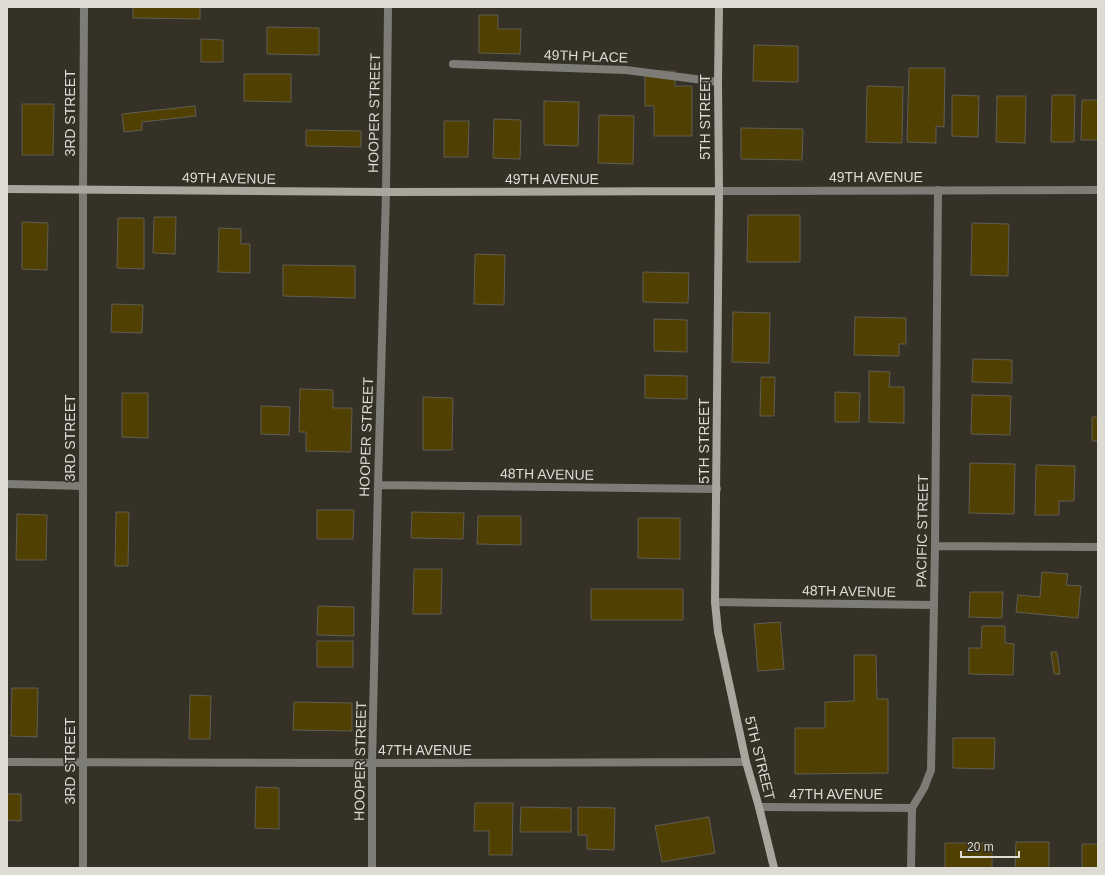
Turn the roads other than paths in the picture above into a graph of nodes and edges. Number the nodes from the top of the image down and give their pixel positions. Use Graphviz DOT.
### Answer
graph roads {
  1 [pos="84,7"];
  2 [pos="388,7"];
  3 [pos="719,7"];
  4 [pos="453,64"];
  5 [pos="718,82"];
  6 [pos="7,189"];
  7 [pos="83,189"];
  8 [pos="938,190"];
  9 [pos="1098,190"];
  10 [pos="719,191"];
  11 [pos="386,192"];
  12 [pos="7,484"];
  13 [pos="378,485"];
  14 [pos="83,486"];
  15 [pos="717,490"];
  16 [pos="935,546"];
  17 [pos="1098,547"];
  18 [pos="715,602"];
  19 [pos="934,604"];
  20 [pos="7,762"];
  21 [pos="84,762"];
  22 [pos="746,762"];
  23 [pos="372,763"];
  24 [pos="759,807"];
  25 [pos="912,808"];
  26 [pos="83,868"];
  27 [pos="372,868"];
  28 [pos="774,868"];
  29 [pos="911,868"];
  1 -- 7 [label="street, 3RD STREET"];
  2 -- 11 [label="street, HOOPER STREET"];
  3 -- 5 [label="street, 5TH STREET"];
  4 -- 5 [label="street, 49TH PLACE"];
  5 -- 10 [label="street, 5TH STREET"];
  6 -- 7 [label="street, 49TH AVENUE"];
  7 -- 11 [label="street, 49TH AVENUE"];
  7 -- 14 [label="street, 3RD STREET"];
  8 -- 9 [label="street, 49TH AVENUE"];
  8 -- 10 [label="street, 49TH AVENUE"];
  8 -- 16 [label="street, PACIFIC STREET"];
  10 -- 11 [label="street, 49TH AVENUE"];
  10 -- 15 [label="street, 5TH STREET"];
  11 -- 13 [label="street, HOOPER STREET"];
  12 -- 14 [label="street"];
  13 -- 15 [label="street, 48TH AVENUE"];
  13 -- 23 [label="street, HOOPER STREET"];
  14 -- 21 [label="street, 3RD STREET"];
  15 -- 18 [label="street, 5TH STREET"];
  16 -- 17 [label="street"];
  16 -- 19 [label="street, PACIFIC STREET"];
  18 -- 19 [label="street, 48TH AVENUE"];
  18 -- 22 [label="street, 5TH STREET"];
  19 -- 25 [label="street, PACIFIC STREET"];
  20 -- 21 [label="street, 47TH AVENUE"];
  21 -- 23 [label="street, 47TH AVENUE"];
  21 -- 26 [label="street, 3RD STREET"];
  22 -- 23 [label="street, 47TH AVENUE"];
  22 -- 24 [label="street, 5TH STREET"];
  23 -- 27 [label="street, HOOPER STREET"];
  24 -- 25 [label="street, 47TH AVENUE"];
  24 -- 28 [label="street, 5TH STREET"];
  25 -- 29 [label="street"];
}
